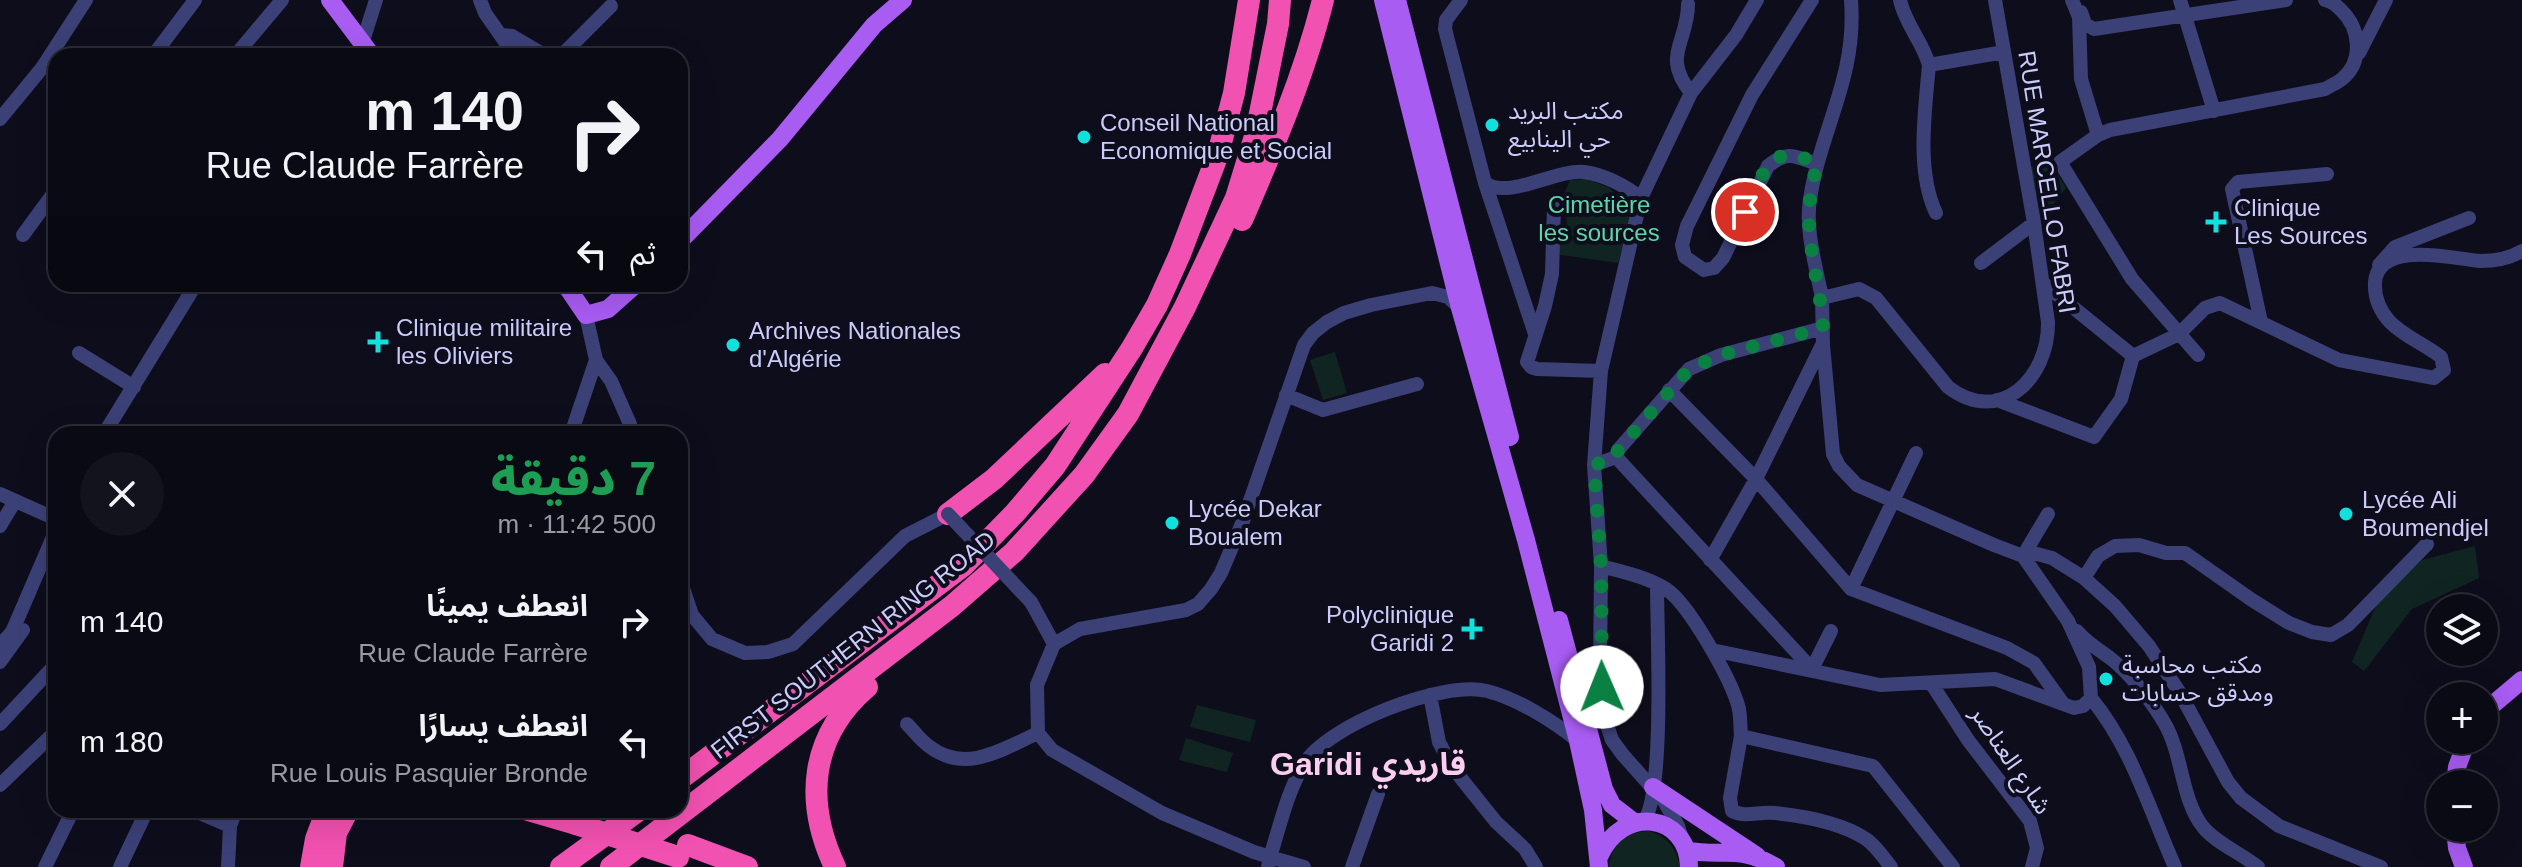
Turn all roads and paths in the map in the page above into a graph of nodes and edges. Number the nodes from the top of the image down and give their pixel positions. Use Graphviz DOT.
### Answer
graph roads {
  1 [pos="86,0"];
  2 [pos="195,0"];
  3 [pos="282,0"];
  4 [pos="330,0"];
  5 [pos="376,0"];
  6 [pos="480,0"];
  7 [pos="903,0"];
  8 [pos="1280,0"];
  9 [pos="1323,0"];
  10 [pos="1383,0"];
  11 [pos="1397,0"];
  12 [pos="1461,0"];
  13 [pos="1757,0"];
  14 [pos="1812,0"];
  15 [pos="1851,0"];
  16 [pos="1900,0"];
  17 [pos="1995,0"];
  18 [pos="2074,0"];
  19 [pos="2180,0"];
  20 [pos="2286,0"];
  21 [pos="2325,0"];
  22 [pos="2386,0"];
  23 [pos="1688,4"];
  24 [pos="611,6"];
  25 [pos="1247,7"];
  26 [pos="2184,16"];
  27 [pos="502,35"];
  28 [pos="55,48"];
  29 [pos="159,48"];
  30 [pos="242,48"];
  31 [pos="366,48"];
  32 [pos="367,48"];
  33 [pos="510,48"];
  34 [pos="532,48"];
  35 [pos="569,48"];
  36 [pos="2004,52"];
  37 [pos="48,59"];
  38 [pos="2355,60"];
  39 [pos="1929,65"];
  40 [pos="1691,93"];
  41 [pos="2214,111"];
  42 [pos="0,119"];
  43 [pos="2098,135"];
  44 [pos="1817,164"];
  45 [pos="2327,174"];
  46 [pos="1485,183"];
  47 [pos="1641,198"];
  48 [pos="48,201"];
  49 [pos="1554,206"];
  50 [pos="1936,213"];
  51 [pos="2469,218"];
  52 [pos="2034,223"];
  53 [pos="688,233"];
  54 [pos="23,235"];
  55 [pos="2522,251"];
  56 [pos="1448,262"];
  57 [pos="1981,263"];
  58 [pos="2380,270"];
  59 [pos="2043,283"];
  60 [pos="191,292"];
  61 [pos="570,292"];
  62 [pos="627,292"];
  63 [pos="1432,293"];
  64 [pos="1822,298"];
  65 [pos="1460,308"];
  66 [pos="586,315"];
  67 [pos="2261,322"];
  68 [pos="1823,328"];
  69 [pos="1535,334"];
  70 [pos="2179,334"];
  71 [pos="1823,345"];
  72 [pos="1132,348"];
  73 [pos="79,353"];
  74 [pos="2198,355"];
  75 [pos="2133,356"];
  76 [pos="596,360"];
  77 [pos="1601,371"];
  78 [pos="1417,384"];
  79 [pos="134,387"];
  80 [pos="1669,390"];
  81 [pos="1286,395"];
  82 [pos="1997,400"];
  83 [pos="1128,414"];
  84 [pos="109,426"];
  85 [pos="574,426"];
  86 [pos="630,426"];
  87 [pos="1916,453"];
  88 [pos="1616,457"];
  89 [pos="1594,465"];
  90 [pos="1756,479"];
  91 [pos="0,494"];
  92 [pos="15,501"];
  93 [pos="1894,502"];
  94 [pos="948,514"];
  95 [pos="2048,514"];
  96 [pos="48,515"];
  97 [pos="0,526"];
  98 [pos="2427,544"];
  99 [pos="48,549"];
  100 [pos="2023,556"];
  101 [pos="1710,560"];
  102 [pos="1601,566"];
  103 [pos="48,576"];
  104 [pos="2084,578"];
  105 [pos="1657,585"];
  106 [pos="1851,589"];
  107 [pos="688,603"];
  108 [pos="952,606"];
  109 [pos="2068,621"];
  110 [pos="1831,631"];
  111 [pos="1054,644"];
  112 [pos="0,645"];
  113 [pos="1712,650"];
  114 [pos="0,662"];
  115 [pos="1812,669"];
  116 [pos="1600,670"];
  117 [pos="48,673"];
  118 [pos="1574,673"];
  119 [pos="2522,680"];
  120 [pos="1931,683"];
  121 [pos="1430,695"];
  122 [pos="2091,698"];
  123 [pos="1567,700"];
  124 [pos="2498,700"];
  125 [pos="2064,704"];
  126 [pos="1546,719"];
  127 [pos="0,724"];
  128 [pos="907,724"];
  129 [pos="1038,733"];
  130 [pos="1741,736"];
  131 [pos="1578,741"];
  132 [pos="48,742"];
  133 [pos="688,773"];
  134 [pos="0,785"];
  135 [pos="1653,787"];
  136 [pos="1378,794"];
  137 [pos="688,808"];
  138 [pos="69,818"];
  139 [pos="143,818"];
  140 [pos="212,818"];
  141 [pos="233,818"];
  142 [pos="324,818"];
  143 [pos="344,818"];
  144 [pos="587,818"];
  145 [pos="628,818"];
  146 [pos="675,818"];
  147 [pos="1639,822"];
  148 [pos="230,826"];
  149 [pos="2456,842"];
  150 [pos="683,851"];
  151 [pos="1686,853"];
  152 [pos="1269,862"];
  153 [pos="1599,862"];
  154 [pos="1761,862"];
  155 [pos="45,867"];
  156 [pos="120,867"];
  157 [pos="228,867"];
  158 [pos="311,867"];
  159 [pos="332,867"];
  160 [pos="561,867"];
  161 [pos="611,867"];
  162 [pos="708,867"];
  163 [pos="747,867"];
  164 [pos="835,867"];
  165 [pos="1304,867"];
  166 [pos="1352,867"];
  167 [pos="1536,867"];
  168 [pos="1709,867"];
  169 [pos="1776,867"];
  170 [pos="1891,867"];
  171 [pos="1953,867"];
  172 [pos="2032,867"];
  173 [pos="2175,867"];
  174 [pos="2258,867"];
  175 [pos="2381,867"];
  176 [pos="2464,867"];
  1 -- 28 [label="street"];
  2 -- 29 [label="street"];
  3 -- 30 [label="street"];
  4 -- 31 [label="main road"];
  5 -- 32 [label="street"];
  6 -- 27 [label="street"];
  7 -- 53 [label="main road"];
  8 -- 83 [label="highway, FIRST SOUTHERN RING ROAD"];
  9 -- 83 [label="highway"];
  10 -- 56 [label="main road"];
  11 -- 118 [label="main road"];
  12 -- 46 [label="street"];
  13 -- 40 [label="street"];
  14 -- 44 [label="street"];
  15 -- 44 [label="street"];
  16 -- 39 [label="street"];
  17 -- 36 [label="street, RUE MARCELLO FABRI"];
  18 -- 26 [label="street"];
  18 -- 43 [label="street"];
  19 -- 26 [label="street"];
  20 -- 26 [label="street"];
  21 -- 38 [label="street"];
  22 -- 38 [label="street"];
  23 -- 40 [label="street"];
  24 -- 35 [label="street"];
  25 -- 72 [label="highway, FIRST SOUTHERN RING ROAD"];
  26 -- 41 [label="street"];
  27 -- 33 [label="street"];
  27 -- 34 [label="street"];
  36 -- 39 [label="street"];
  36 -- 52 [label="street, RUE MARCELLO FABRI"];
  37 -- 42 [label="street"];
  38 -- 41 [label="street"];
  39 -- 50 [label="street"];
  40 -- 47 [label="street"];
  41 -- 43 [label="street"];
  43 -- 70 [label="street"];
  44 -- 64 [label="street"];
  45 -- 67 [label="street"];
  46 -- 47 [label="street"];
  46 -- 69 [label="street"];
  47 -- 77 [label="street"];
  48 -- 54 [label="street"];
  49 -- 69 [label="street"];
  51 -- 58 [label="street"];
  52 -- 57 [label="street"];
  52 -- 59 [label="street, RUE MARCELLO FABRI"];
  55 -- 58 [label="street"];
  56 -- 63 [label="street"];
  56 -- 65 [label="main road"];
  58 -- 67 [label="street"];
  59 -- 75 [label="street"];
  59 -- 82 [label="street, RUE MARCELLO FABRI"];
  60 -- 79 [label="street"];
  61 -- 66 [label="main road"];
  62 -- 66 [label="main road"];
  63 -- 65 [label="street"];
  63 -- 81 [label="street"];
  64 -- 68 [label="street"];
  64 -- 82 [label="street"];
  65 -- 123 [label="main road"];
  66 -- 76 [label="street"];
  67 -- 70 [label="street"];
  68 -- 71 [label="street"];
  68 -- 80 [label="street"];
  69 -- 77 [label="street"];
  70 -- 74 [label="street"];
  70 -- 75 [label="street"];
  71 -- 90 [label="street"];
  71 -- 93 [label="street"];
  72 -- 94 [label="highway"];
  72 -- 133 [label="highway, FIRST SOUTHERN RING ROAD"];
  73 -- 79 [label="street"];
  75 -- 82 [label="street"];
  76 -- 85 [label="street"];
  76 -- 86 [label="street"];
  77 -- 89 [label="street"];
  78 -- 81 [label="street"];
  79 -- 84 [label="street"];
  80 -- 88 [label="street"];
  80 -- 90 [label="street"];
  81 -- 111 [label="street"];
  83 -- 108 [label="highway, FIRST SOUTHERN RING ROAD"];
  87 -- 93 [label="street"];
  88 -- 89 [label="street"];
  88 -- 101 [label="street"];
  89 -- 102 [label="street"];
  90 -- 101 [label="street"];
  90 -- 106 [label="street"];
  91 -- 92 [label="street"];
  92 -- 96 [label="street"];
  92 -- 97 [label="street"];
  93 -- 100 [label="street"];
  93 -- 106 [label="street"];
  94 -- 107 [label="street"];
  94 -- 111 [label="street, bridge"];
  95 -- 100 [label="street"];
  98 -- 104 [label="street"];
  99 -- 112 [label="street"];
  100 -- 104 [label="street"];
  100 -- 109 [label="street"];
  101 -- 115 [label="street"];
  102 -- 105 [label="street"];
  102 -- 116 [label="street"];
  103 -- 114 [label="street"];
  104 -- 175 [label="street"];
  105 -- 113 [label="street"];
  105 -- 135 [label="street"];
  106 -- 125 [label="street"];
  108 -- 137 [label="highway, FIRST SOUTHERN RING ROAD"];
  108 -- 164 [label="highway"];
  109 -- 122 [label="street"];
  109 -- 174 [label="street"];
  110 -- 115 [label="street"];
  111 -- 129 [label="street"];
  113 -- 115 [label="street"];
  113 -- 130 [label="street"];
  115 -- 120 [label="street"];
  116 -- 118 [label="main road"];
  116 -- 135 [label="street"];
  117 -- 127 [label="street"];
  118 -- 147 [label="main road"];
  119 -- 124 [label="main road"];
  120 -- 125 [label="street"];
  120 -- 172 [label="street, شارع العناصر"];
  121 -- 126 [label="street"];
  121 -- 152 [label="street"];
  121 -- 167 [label="street"];
  122 -- 125 [label="street"];
  122 -- 173 [label="street"];
  123 -- 126 [label="street"];
  123 -- 131 [label="main road"];
  126 -- 131 [label="street"];
  128 -- 129 [label="street"];
  129 -- 152 [label="street"];
  130 -- 170 [label="street"];
  130 -- 171 [label="street"];
  131 -- 153 [label="main road"];
  132 -- 134 [label="street"];
  135 -- 147 [label="street"];
  135 -- 151 [label="street"];
  135 -- 154 [label="main road"];
  136 -- 166 [label="street"];
  138 -- 155 [label="street"];
  139 -- 156 [label="street"];
  140 -- 148 [label="street"];
  141 -- 148 [label="street"];
  142 -- 158 [label="highway"];
  143 -- 159 [label="highway"];
  144 -- 150 [label="highway, bridge"];
  145 -- 160 [label="highway"];
  146 -- 161 [label="highway, FIRST SOUTHERN RING ROAD"];
  147 -- 151 [label="main road"];
  147 -- 153 [label="main road"];
  148 -- 157 [label="street"];
  149 -- 176 [label="main road"];
  150 -- 162 [label="highway"];
  150 -- 163 [label="highway"];
  151 -- 154 [label="main road"];
  152 -- 165 [label="street"];
  154 -- 168 [label="main road"];
  154 -- 169 [label="main road"];
}
